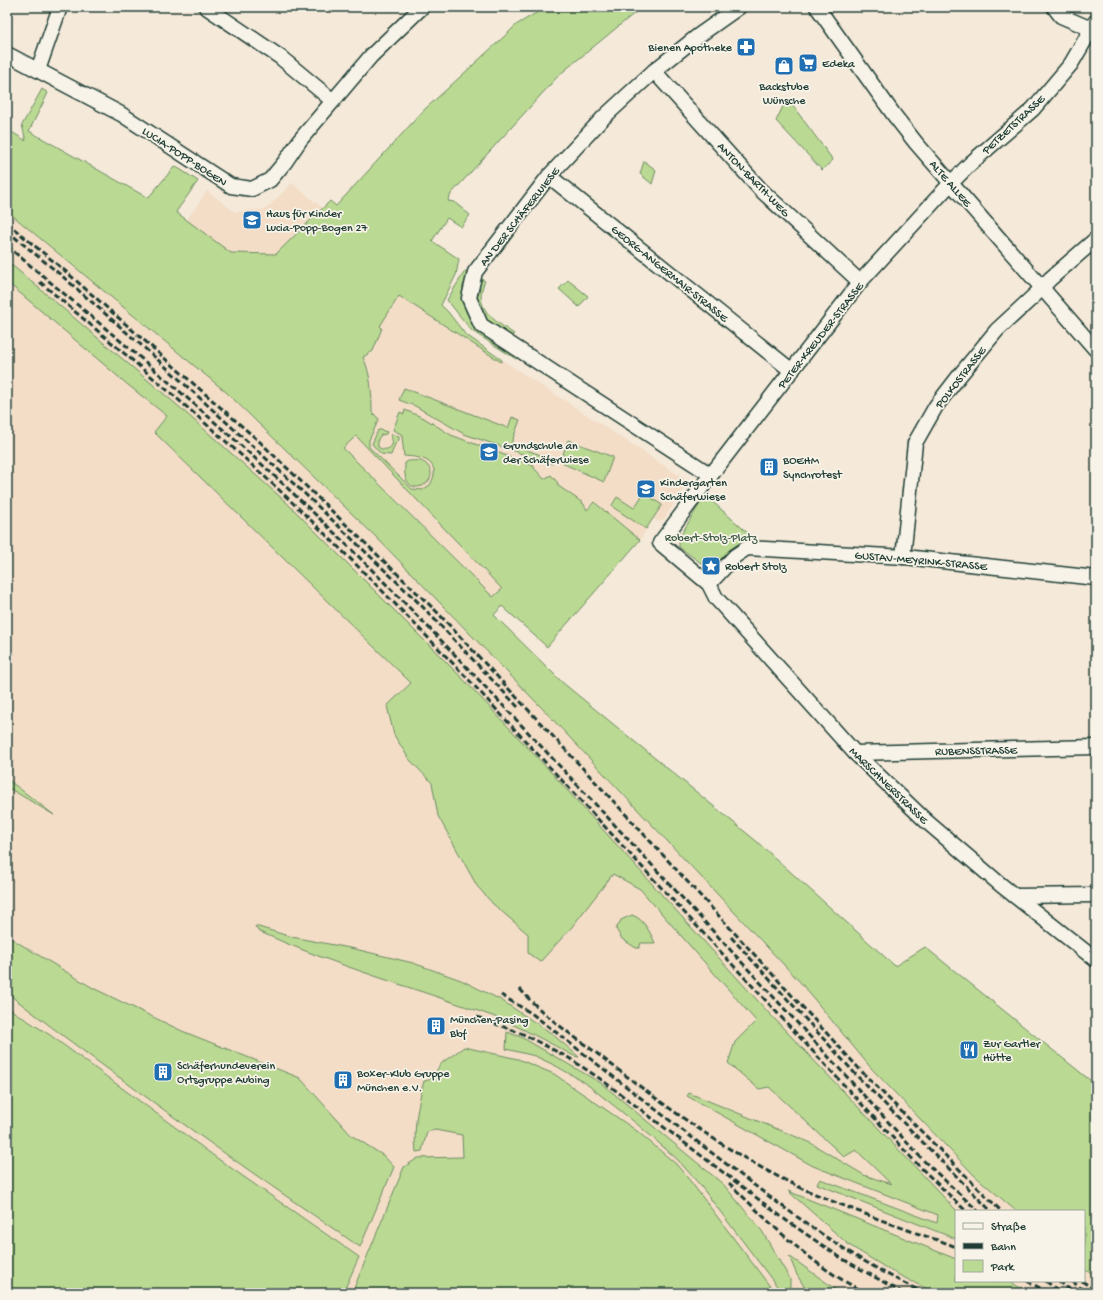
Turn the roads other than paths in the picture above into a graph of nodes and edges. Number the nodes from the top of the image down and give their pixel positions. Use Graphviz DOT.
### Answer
graph roads {
  1 [pos="60,7"];
  2 [pos="206,7"];
  3 [pos="739,7"];
  4 [pos="817,7"];
  5 [pos="1054,7"];
  6 [pos="414,9"];
  7 [pos="1094,27"];
  8 [pos="7,54"];
  9 [pos="38,70"];
  10 [pos="654,71"];
  11 [pos="333,101"];
  12 [pos="549,176"];
  13 [pos="950,183"];
  14 [pos="1096,239"];
  15 [pos="860,282"];
  16 [pos="1042,288"];
  17 [pos="1096,350"];
  18 [pos="792,371"];
  19 [pos="711,475"];
  20 [pos="903,557"];
  21 [pos="1096,578"];
  22 [pos="709,584"];
  23 [pos="1096,747"];
  24 [pos="856,753"];
  25 [pos="1096,895"];
  26 [pos="1015,896"];
  27 [pos="1096,960"];
  1 -- 9 [label="street"];
  2 -- 11 [label="street"];
  3 -- 10 [label="street, AN DER SCHÄFERWIESE"];
  4 -- 13 [label="street, ALTE ALLEE"];
  5 -- 7 [label="street"];
  6 -- 11 [label="street, LUCIA-POPP-BOGEN"];
  7 -- 13 [label="street, PETZETSTRASSE"];
  8 -- 9 [label="street, LUCIA-POPP-BOGEN"];
  9 -- 11 [label="street, LUCIA-POPP-BOGEN"];
  10 -- 12 [label="street, AN DER SCHÄFERWIESE"];
  10 -- 15 [label="street, ANTON-BARTH-WEG"];
  12 -- 18 [label="street, GEORG-ANGERMAIR-STRASSE"];
  12 -- 19 [label="street, AN DER SCHÄFERWIESE"];
  13 -- 15 [label="street, PETER-KREUDER-STRASSE"];
  13 -- 16 [label="street, ALTE ALLEE"];
  14 -- 16 [label="street, POLKOSTRASSE"];
  15 -- 18 [label="street, PETER-KREUDER-STRASSE"];
  16 -- 17 [label="street, ALTE ALLEE"];
  16 -- 20 [label="street, POLKOSTRASSE"];
  18 -- 19 [label="street, PETER-KREUDER-STRASSE"];
  19 -- 22 [label="street, PETER-KREUDER-STRASSE"];
  20 -- 21 [label="street, GUSTAV-MEYRINK-STRASSE"];
  20 -- 22 [label="street, GUSTAV-MEYRINK-STRASSE"];
  22 -- 24 [label="street, MARSCHNERSTRASSE"];
  23 -- 24 [label="street, RUBENSSTRASSE"];
  24 -- 26 [label="street, MARSCHNERSTRASSE"];
  25 -- 26 [label="street"];
  26 -- 27 [label="street, MARSCHNERSTRASSE"];
}
